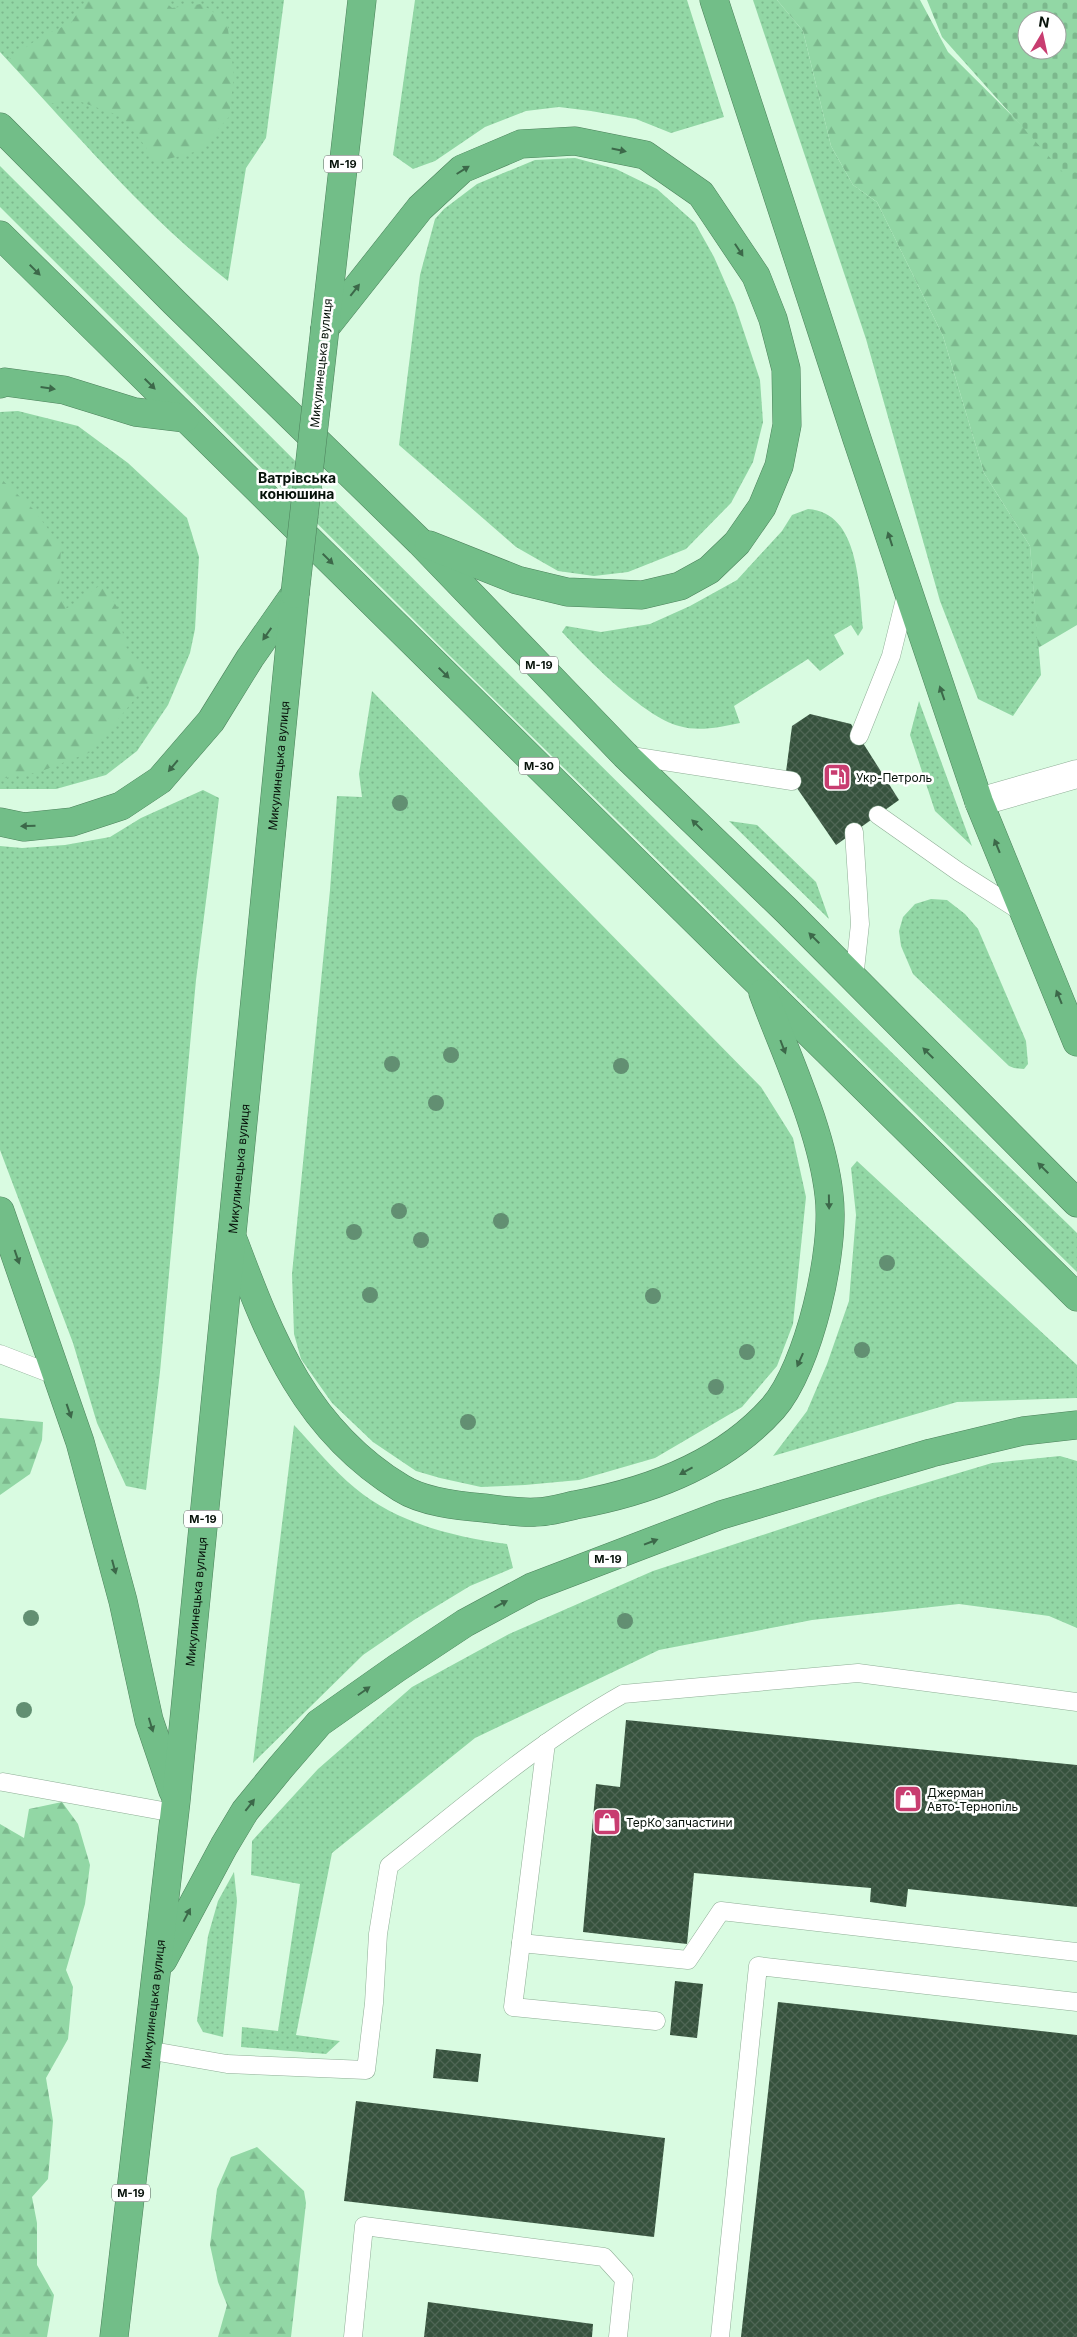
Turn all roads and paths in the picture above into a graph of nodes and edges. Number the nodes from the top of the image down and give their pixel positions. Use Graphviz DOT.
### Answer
graph roads {
  1 [pos="362,0"];
  2 [pos="714,0"];
  3 [pos="0,128"];
  4 [pos="1,237"];
  5 [pos="325,328"];
  6 [pos="0,384"];
  7 [pos="185,418"];
  8 [pos="420,542"];
  9 [pos="907,590"];
  10 [pos="295,594"];
  11 [pos="859,736"];
  12 [pos="625,755"];
  13 [pos="1077,774"];
  14 [pos="792,781"];
  15 [pos="979,802"];
  16 [pos="878,815"];
  17 [pos="0,822"];
  18 [pos="854,832"];
  19 [pos="1025,915"];
  20 [pos="854,979"];
  21 [pos="760,984"];
  22 [pos="1077,1042"];
  23 [pos="1077,1203"];
  24 [pos="0,1211"];
  25 [pos="232,1237"];
  26 [pos="1077,1297"];
  27 [pos="0,1354"];
  28 [pos="57,1376"];
  29 [pos="1077,1425"];
  30 [pos="1077,1702"];
  31 [pos="546,1743"];
  32 [pos="4,1782"];
  33 [pos="175,1807"];
  34 [pos="521,1943"];
  35 [pos="1077,1952"];
  36 [pos="156,1974"];
  37 [pos="1077,2002"];
  38 [pos="656,2021"];
  39 [pos="147,2050"];
  40 [pos="114,2337"];
  41 [pos="354,2337"];
  42 [pos="618,2337"];
  43 [pos="720,2337"];
  1 -- 5 [label="highway, Микулинецька вулиця / М-19"];
  9 -- 2 [label="highway, one-way"];
  3 -- 8 [label="highway, М-19"];
  4 -- 7 [label="highway, М-30, one-way"];
  5 -- 8 [label="highway, one-way"];
  5 -- 10 [label="highway, Микулинецька вулиця / М-19, bridge"];
  6 -- 7 [label="highway, one-way"];
  7 -- 21 [label="highway, М-30, one-way"];
  8 -- 12 [label="highway, М-19"];
  9 -- 11 [label="lane"];
  15 -- 9 [label="highway, one-way"];
  10 -- 17 [label="highway, one-way"];
  10 -- 25 [label="highway, Микулинецька вулиця / М-19"];
  12 -- 14 [label="lane"];
  20 -- 12 [label="highway, М-19, one-way"];
  13 -- 15 [label="street"];
  19 -- 15 [label="highway, one-way"];
  16 -- 19 [label="lane"];
  18 -- 20 [label="lane"];
  22 -- 19 [label="highway, one-way"];
  23 -- 20 [label="highway, М-19, one-way"];
  21 -- 25 [label="highway, one-way"];
  21 -- 26 [label="highway, М-30"];
  24 -- 28 [label="highway, one-way"];
  25 -- 33 [label="highway, Микулинецька вулиця / М-19"];
  27 -- 28 [label="lane"];
  28 -- 33 [label="highway, one-way"];
  36 -- 29 [label="highway, М-19, one-way"];
  30 -- 31 [label="lane"];
  31 -- 34 [label="lane"];
  31 -- 39 [label="lane"];
  32 -- 33 [label="lane"];
  33 -- 36 [label="highway, Микулинецька вулиця / М-19"];
  34 -- 35 [label="lane"];
  34 -- 38 [label="lane"];
  36 -- 39 [label="highway, Микулинецька вулиця / М-19"];
  37 -- 43 [label="lane"];
  39 -- 40 [label="highway, Микулинецька вулиця / М-19"];
  41 -- 42 [label="lane"];
}
